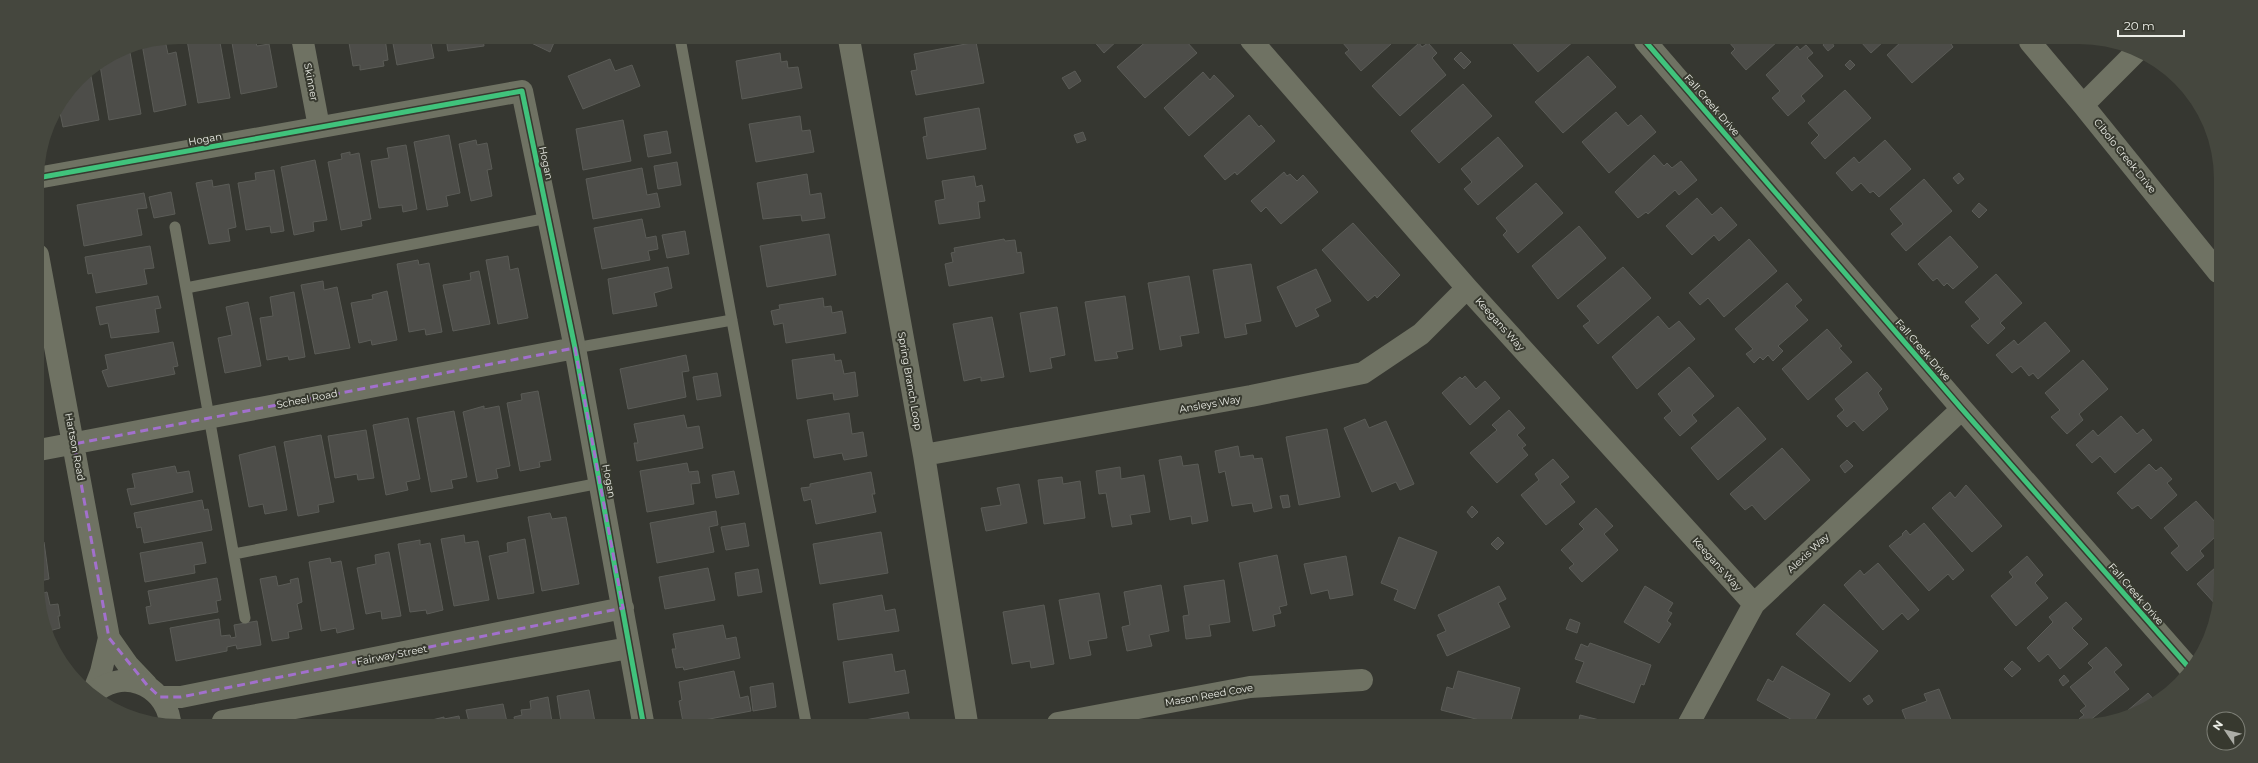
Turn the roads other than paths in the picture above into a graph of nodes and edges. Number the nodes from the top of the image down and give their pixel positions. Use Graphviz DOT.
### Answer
graph roads {
  1 [pos="303,44"];
  2 [pos="681,44"];
  3 [pos="850,44"];
  4 [pos="1254,44"];
  5 [pos="1647,44"];
  6 [pos="2032,44"];
  7 [pos="2133,55"];
  8 [pos="2083,105"];
  9 [pos="319,127"];
  10 [pos="44,177"];
  11 [pos="548,218"];
  12 [pos="175,227"];
  13 [pos="2214,267"];
  14 [pos="186,288"];
  15 [pos="1468,288"];
  16 [pos="44,315"];
  17 [pos="732,320"];
  18 [pos="575,348"];
  19 [pos="1962,409"];
  20 [pos="209,418"];
  21 [pos="74,444"];
  22 [pos="44,449"];
  23 [pos="924,455"];
  24 [pos="600,483"];
  25 [pos="234,554"];
  26 [pos="1754,604"];
  27 [pos="623,608"];
  28 [pos="245,618"];
  29 [pos="110,638"];
  30 [pos="629,648"];
  31 [pos="2187,665"];
  32 [pos="1362,680"];
  33 [pos="95,689"];
  34 [pos="98,691"];
  35 [pos="154,691"];
  36 [pos="169,718"];
  37 [pos="235,719"];
  38 [pos="642,719"];
  39 [pos="805,719"];
  40 [pos="966,719"];
  41 [pos="1079,719"];
  42 [pos="1691,719"];
  1 -- 9 [label="street, Skinner"];
  2 -- 17 [label="lane"];
  3 -- 23 [label="street, Spring Branch Loop"];
  4 -- 15 [label="street, Keegans Way"];
  5 -- 19 [label="street, Fall Creek Drive"];
  6 -- 8 [label="street, Cibolo Creek Drive"];
  7 -- 8 [label="street"];
  8 -- 13 [label="street, Cibolo Creek Drive"];
  9 -- 10 [label="street, Hogan"];
  9 -- 11 [label="street, Hogan"];
  11 -- 14 [label="lane"];
  11 -- 18 [label="street, Hogan"];
  12 -- 14 [label="lane"];
  14 -- 20 [label="lane"];
  15 -- 23 [label="street, Ansleys Way"];
  15 -- 26 [label="street, Keegans Way"];
  16 -- 21 [label="street, Hartson Road"];
  17 -- 18 [label="lane"];
  17 -- 39 [label="lane"];
  18 -- 20 [label="street, Scheel Road"];
  18 -- 24 [label="street, Hogan"];
  19 -- 26 [label="street, Alexis Way"];
  19 -- 31 [label="street, Fall Creek Drive"];
  20 -- 21 [label="street, Scheel Road"];
  20 -- 25 [label="lane"];
  21 -- 22 [label="street, Scheel Road"];
  21 -- 29 [label="street, Hartson Road"];
  23 -- 40 [label="street, Spring Branch Loop"];
  24 -- 25 [label="lane"];
  24 -- 27 [label="street, Hogan"];
  25 -- 28 [label="lane"];
  26 -- 42 [label="street, Alexis Way"];
  27 -- 30 [label="street, Hogan"];
  27 -- 35 [label="street, Fairway Street"];
  29 -- 33 [label="street, Hartson Road"];
  29 -- 35 [label="street, Hartson Road"];
  30 -- 37 [label="street"];
  30 -- 38 [label="street, Hogan"];
  32 -- 41 [label="street, Mason Reed Cove"];
  34 -- 35 [label="street, Fairway Street"];
  35 -- 36 [label="street, Hartson Road"];
}
